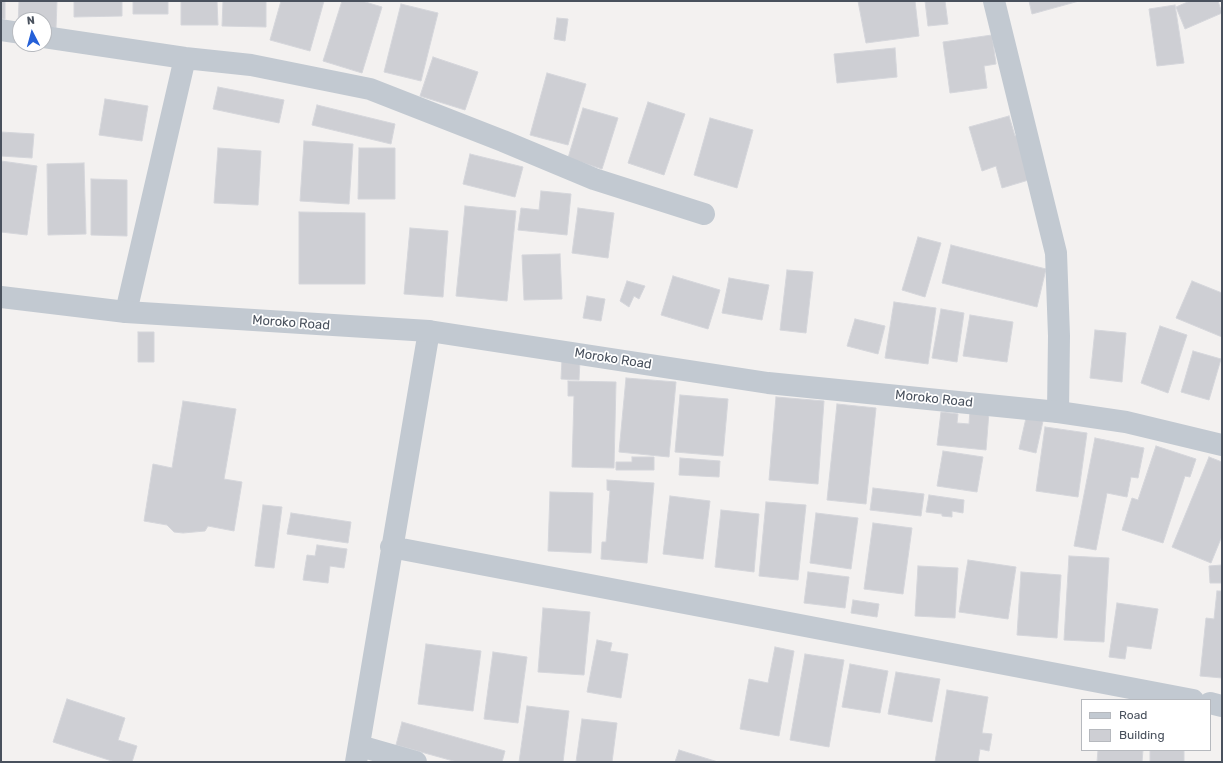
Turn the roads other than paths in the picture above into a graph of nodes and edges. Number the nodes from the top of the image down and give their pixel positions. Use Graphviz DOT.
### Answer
graph roads {
  1 [pos="994,1"];
  2 [pos="1,30"];
  3 [pos="12,32"];
  4 [pos="52,38"];
  5 [pos="185,58"];
  6 [pos="704,214"];
  7 [pos="1,298"];
  8 [pos="126,312"];
  9 [pos="429,332"];
  10 [pos="1058,412"];
  11 [pos="1222,445"];
  12 [pos="391,547"];
  13 [pos="1188,699"];
  14 [pos="1211,703"];
  15 [pos="1222,706"];
  16 [pos="358,754"];
  17 [pos="416,762"];
  1 -- 10 [label="street"];
  2 -- 3 [label="street"];
  4 -- 5 [label="street"];
  5 -- 6 [label="street"];
  5 -- 8 [label="street"];
  7 -- 8 [label="street, Moroko Road"];
  8 -- 9 [label="street, Moroko Road"];
  9 -- 10 [label="street, Moroko Road"];
  9 -- 12 [label="street"];
  10 -- 11 [label="street, Moroko Road"];
  12 -- 13 [label="street"];
  12 -- 16 [label="street"];
  14 -- 15 [label="street"];
  16 -- 17 [label="street"];
}
